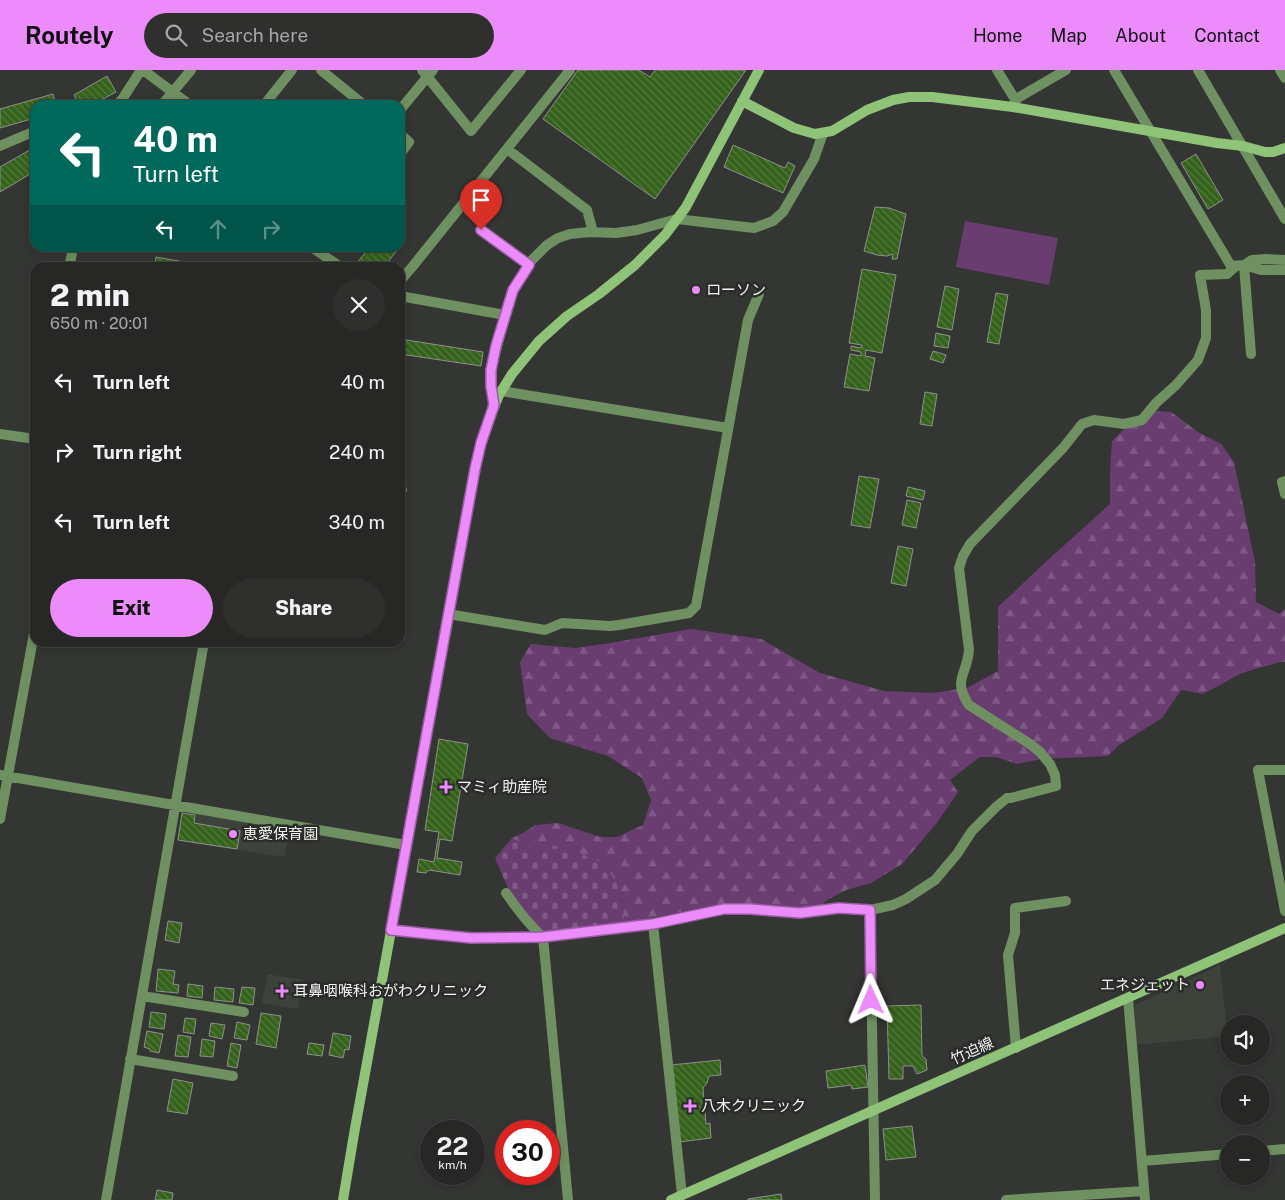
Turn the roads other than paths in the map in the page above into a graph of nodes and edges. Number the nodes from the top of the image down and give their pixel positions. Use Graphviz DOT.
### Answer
graph roads {
  1 [pos="142,70"];
  2 [pos="191,70"];
  3 [pos="292,70"];
  4 [pos="320,70"];
  5 [pos="521,70"];
  6 [pos="570,70"];
  7 [pos="759,70"];
  8 [pos="997,70"];
  9 [pos="1066,70"];
  10 [pos="1114,70"];
  11 [pos="1198,70"];
  12 [pos="1280,70"];
  13 [pos="427,72"];
  14 [pos="1285,78"];
  15 [pos="173,92"];
  16 [pos="121,100"];
  17 [pos="166,100"];
  18 [pos="183,100"];
  19 [pos="271,100"];
  20 [pos="358,100"];
  21 [pos="742,101"];
  22 [pos="405,103"];
  23 [pos="1014,104"];
  24 [pos="1151,131"];
  25 [pos="30,133"];
  26 [pos="822,133"];
  27 [pos="0,146"];
  28 [pos="1243,146"];
  29 [pos="1285,148"];
  30 [pos="507,149"];
  31 [pos="677,219"];
  32 [pos="1285,219"];
  33 [pos="481,230"];
  34 [pos="593,232"];
  35 [pos="318,252"];
  36 [pos="1285,260"];
  37 [pos="333,262"];
  38 [pos="529,265"];
  39 [pos="1240,265"];
  40 [pos="1285,270"];
  41 [pos="405,275"];
  42 [pos="759,294"];
  43 [pos="405,297"];
  44 [pos="505,315"];
  45 [pos="1251,354"];
  46 [pos="501,391"];
  47 [pos="494,405"];
  48 [pos="728,428"];
  49 [pos="0,434"];
  50 [pos="30,438"];
  51 [pos="1285,481"];
  52 [pos="1285,494"];
  53 [pos="448,614"];
  54 [pos="31,647"];
  55 [pos="203,647"];
  56 [pos="1285,770"];
  57 [pos="4,775"];
  58 [pos="175,805"];
  59 [pos="0,819"];
  60 [pos="406,845"];
  61 [pos="506,893"];
  62 [pos="1066,902"];
  63 [pos="870,910"];
  64 [pos="1285,911"];
  65 [pos="653,924"];
  66 [pos="1285,928"];
  67 [pos="391,930"];
  68 [pos="543,937"];
  69 [pos="142,996"];
  70 [pos="1128,998"];
  71 [pos="244,1012"];
  72 [pos="1016,1048"];
  73 [pos="130,1059"];
  74 [pos="234,1076"];
  75 [pos="872,1111"];
  76 [pos="1285,1149"];
  77 [pos="1270,1150"];
  78 [pos="1220,1155"];
  79 [pos="1142,1161"];
  80 [pos="682,1195"];
  81 [pos="1145,1196"];
  82 [pos="106,1200"];
  83 [pos="343,1200"];
  84 [pos="568,1200"];
  85 [pos="671,1200"];
  86 [pos="874,1200"];
  87 [pos="1006,1200"];
  1 -- 15 [label="street"];
  1 -- 16 [label="street"];
  2 -- 15 [label="street"];
  3 -- 19 [label="street"];
  4 -- 20 [label="street"];
  5 -- 13 [label="street"];
  6 -- 30 [label="street"];
  7 -- 21 [label="street"];
  8 -- 23 [label="street"];
  9 -- 23 [label="street"];
  10 -- 24 [label="street"];
  11 -- 28 [label="street"];
  12 -- 14 [label="street"];
  13 -- 22 [label="street"];
  15 -- 17 [label="street"];
  15 -- 18 [label="street"];
  21 -- 26 [label="street"];
  21 -- 31 [label="street"];
  23 -- 24 [label="street"];
  23 -- 26 [label="street"];
  24 -- 28 [label="street"];
  24 -- 39 [label="street"];
  25 -- 27 [label="street"];
  26 -- 31 [label="street"];
  28 -- 29 [label="street"];
  28 -- 32 [label="street"];
  30 -- 34 [label="street"];
  30 -- 41 [label="street"];
  31 -- 34 [label="street"];
  31 -- 46 [label="street"];
  33 -- 38 [label="street"];
  34 -- 38 [label="street"];
  35 -- 37 [label="street"];
  36 -- 39 [label="street"];
  38 -- 44 [label="street"];
  39 -- 40 [label="street"];
  39 -- 45 [label="street"];
  39 -- 63 [label="street"];
  42 -- 48 [label="street"];
  43 -- 44 [label="street"];
  44 -- 47 [label="street"];
  46 -- 47 [label="street"];
  46 -- 48 [label="street"];
  47 -- 53 [label="street"];
  48 -- 53 [label="street"];
  49 -- 50 [label="street"];
  51 -- 52 [label="street"];
  53 -- 60 [label="street"];
  54 -- 57 [label="street"];
  55 -- 58 [label="street"];
  56 -- 64 [label="street"];
  57 -- 58 [label="street"];
  57 -- 59 [label="street"];
  58 -- 60 [label="street"];
  58 -- 69 [label="street"];
  60 -- 67 [label="street"];
  61 -- 68 [label="street"];
  62 -- 72 [label="street"];
  63 -- 65 [label="street"];
  63 -- 75 [label="street"];
  65 -- 68 [label="street"];
  65 -- 80 [label="street"];
  66 -- 70 [label="street, 竹迫線"];
  67 -- 68 [label="street"];
  67 -- 83 [label="street"];
  68 -- 84 [label="street"];
  69 -- 71 [label="street"];
  69 -- 73 [label="street"];
  70 -- 72 [label="street, 竹迫線"];
  70 -- 79 [label="street"];
  72 -- 75 [label="street, 竹迫線"];
  73 -- 74 [label="street"];
  73 -- 82 [label="street"];
  75 -- 80 [label="street, 竹迫線"];
  75 -- 86 [label="street"];
  76 -- 77 [label="street"];
  78 -- 79 [label="street"];
  79 -- 81 [label="street"];
  80 -- 85 [label="street, 竹迫線"];
  81 -- 87 [label="street"];
}
